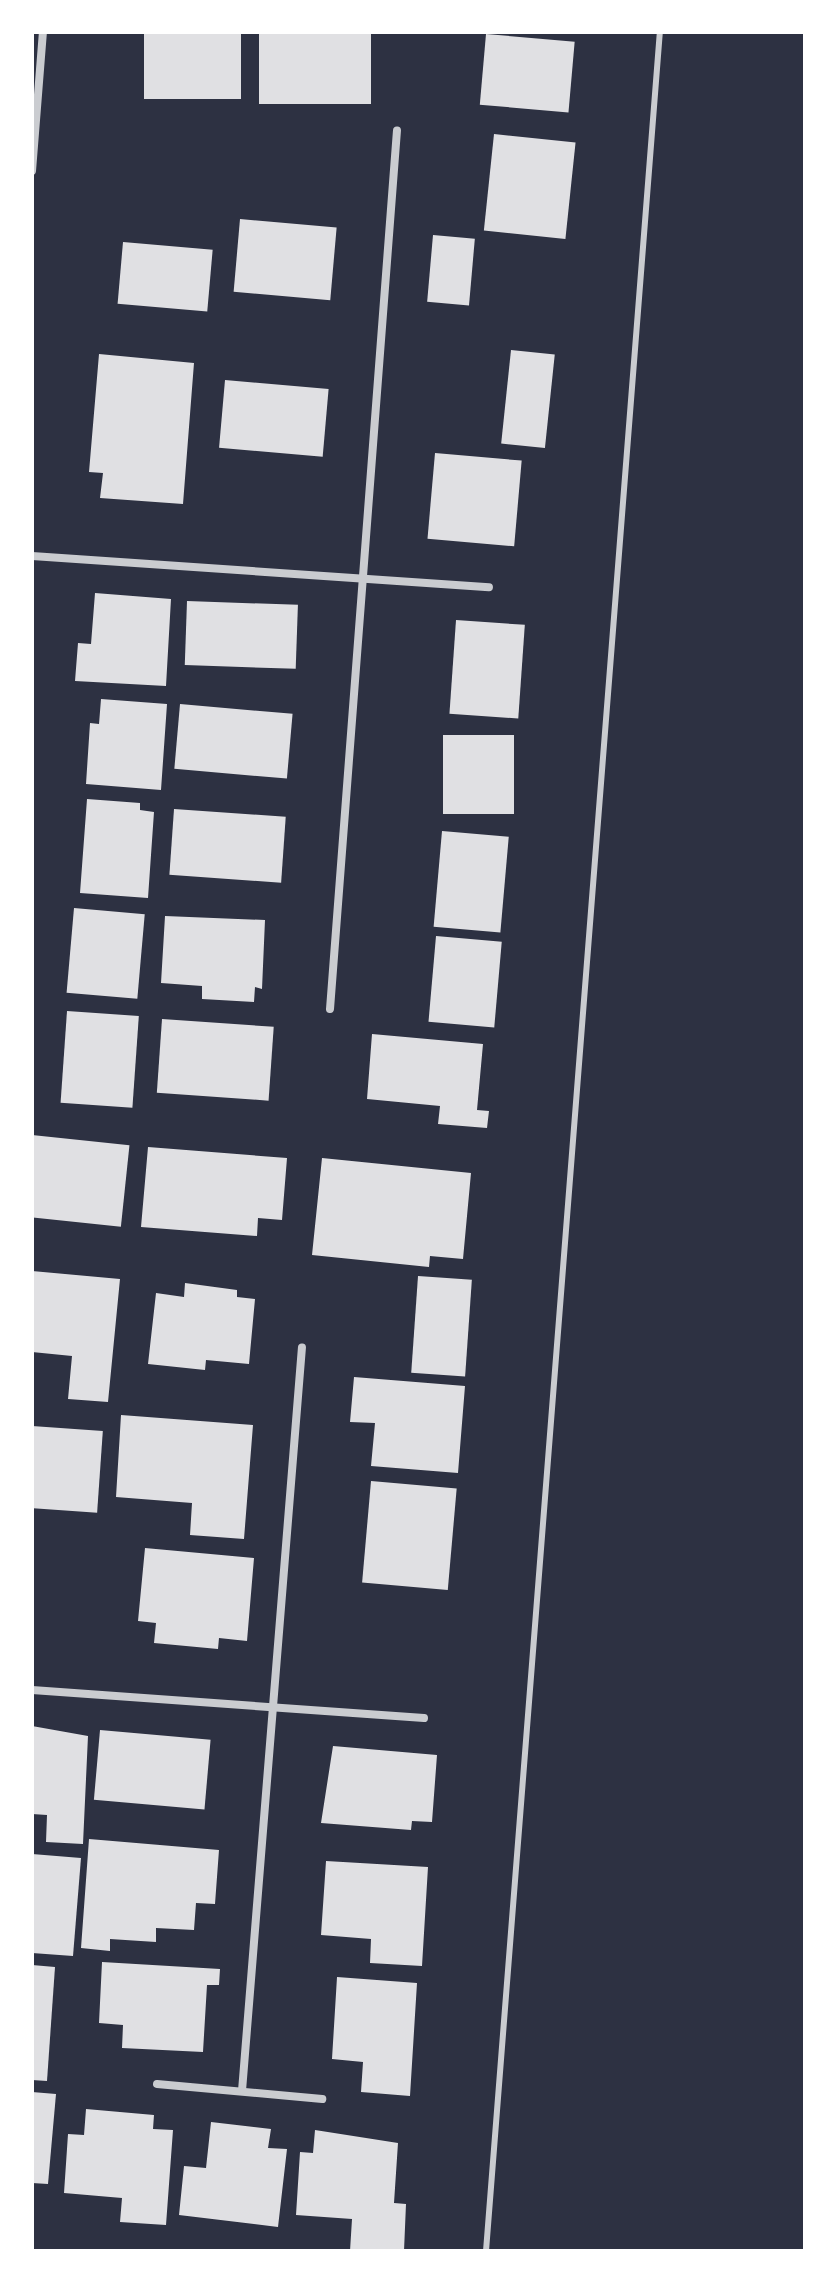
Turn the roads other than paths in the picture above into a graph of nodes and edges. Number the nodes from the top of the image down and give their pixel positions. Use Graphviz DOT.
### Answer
graph roads {
  1 [pos="43,32"];
  2 [pos="660,32"];
  3 [pos="397,131"];
  4 [pos="32,171"];
  5 [pos="32,556"];
  6 [pos="364,579"];
  7 [pos="489,587"];
  8 [pos="330,1009"];
  9 [pos="302,1347"];
  10 [pos="32,1690"];
  11 [pos="275,1707"];
  12 [pos="424,1718"];
  13 [pos="157,2084"];
  14 [pos="242,2091"];
  15 [pos="322,2099"];
  16 [pos="486,2251"];
  1 -- 4 [label="street"];
  2 -- 16 [label="lane"];
  3 -- 6 [label="street"];
  5 -- 6 [label="street"];
  6 -- 7 [label="street"];
  6 -- 8 [label="street"];
  9 -- 11 [label="street"];
  10 -- 11 [label="street"];
  11 -- 12 [label="street"];
  11 -- 14 [label="street"];
  13 -- 14 [label="street"];
  14 -- 15 [label="street"];
}
